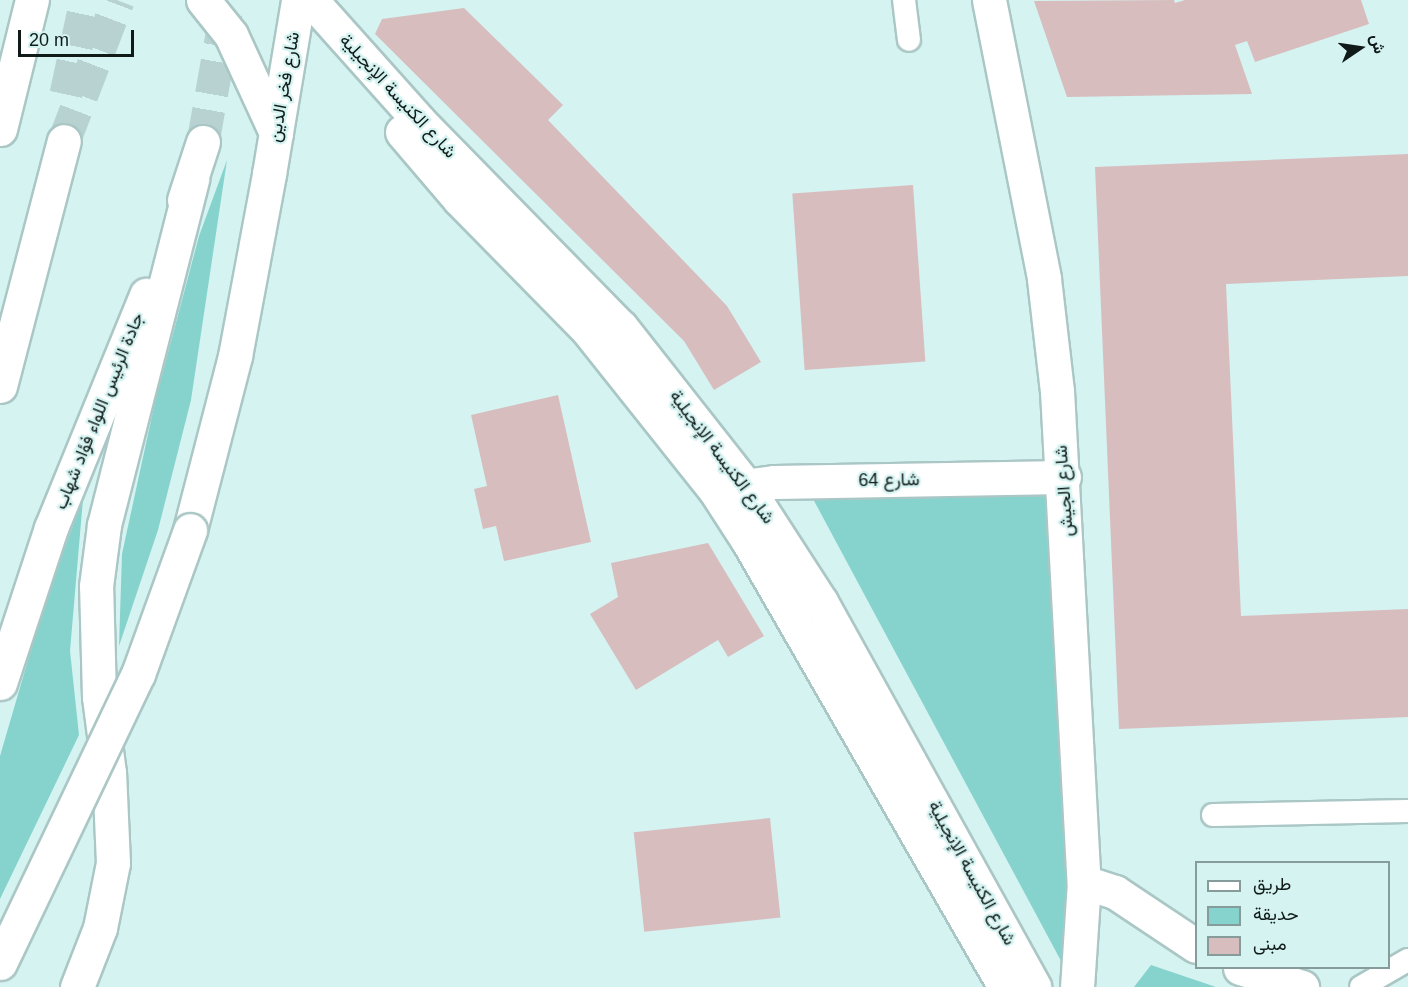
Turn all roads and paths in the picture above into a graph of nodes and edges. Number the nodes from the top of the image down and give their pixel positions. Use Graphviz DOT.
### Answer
graph roads {
  1 [pos="32,0"];
  2 [pos="203,0"];
  3 [pos="904,0"];
  4 [pos="989,0"];
  5 [pos="299,2"];
  6 [pos="909,40"];
  7 [pos="0,129"];
  8 [pos="276,133"];
  9 [pos="64,141"];
  10 [pos="203,142"];
  11 [pos="192,179"];
  12 [pos="0,386"];
  13 [pos="1064,477"];
  14 [pos="730,488"];
  15 [pos="0,683"];
  16 [pos="1408,811"];
  17 [pos="1213,815"];
  18 [pos="1084,882"];
  19 [pos="1195,945"];
  20 [pos="1408,960"];
  21 [pos="0,963"];
  22 [pos="1243,969"];
  23 [pos="77,987"];
  24 [pos="1005,987"];
  25 [pos="1034,987"];
  26 [pos="1077,987"];
  27 [pos="1302,987"];
  28 [pos="1361,987"];
  1 -- 7 [label="main road"];
  2 -- 8 [label="main road"];
  3 -- 6 [label="lane"];
  4 -- 13 [label="main road, شارع الجيش"];
  5 -- 8 [label="main road, شارع فخر الدين"];
  5 -- 14 [label="main road, شارع الكنيسة الإنجيلية"];
  8 -- 21 [label="main road, شارع فخر الدين, bridge"];
  9 -- 12 [label="main road"];
  10 -- 11 [label="main road, جادة الرئيس اللواء فؤاد شهاب"];
  11 -- 15 [label="main road, جادة الرئيس اللواء فؤاد شهاب"];
  11 -- 23 [label="main road, bridge"];
  13 -- 14 [label="main road, شارع 64"];
  13 -- 18 [label="main road, شارع الجيش"];
  14 -- 24 [label="main road, شارع الكنيسة الإنجيلية"];
  14 -- 25 [label="main road, شارع الكنيسة الإنجيلية"];
  16 -- 17 [label="lane"];
  18 -- 19 [label="main road"];
  18 -- 26 [label="main road, شارع الجيش"];
  20 -- 28 [label="lane"];
  22 -- 27 [label="main road"];
}
